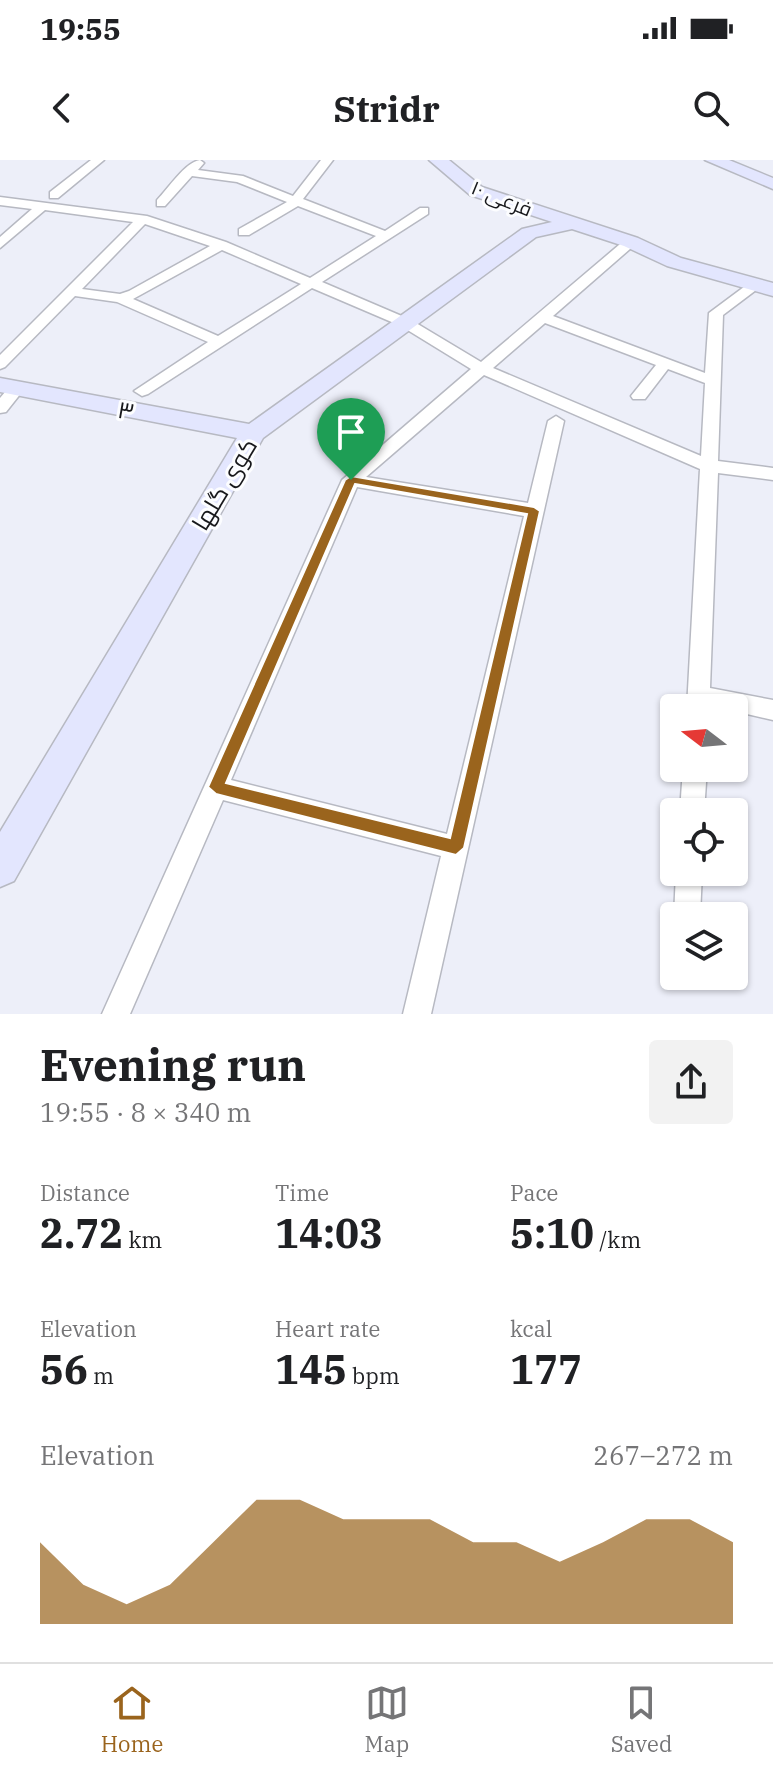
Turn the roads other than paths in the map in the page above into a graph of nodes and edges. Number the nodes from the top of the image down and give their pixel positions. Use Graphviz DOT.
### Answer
graph roads {
  1 [pos="98,160"];
  2 [pos="201,160"];
  3 [pos="327,160"];
  4 [pos="438,160"];
  5 [pos="714,160"];
  6 [pos="753,160"];
  7 [pos="773,168"];
  8 [pos="188,172"];
  9 [pos="773,184"];
  10 [pos="54,195"];
  11 [pos="0,201"];
  12 [pos="161,203"];
  13 [pos="294,203"];
  14 [pos="41,207"];
  15 [pos="424,211"];
  16 [pos="143,219"];
  17 [pos="532,222"];
  18 [pos="244,232"];
  19 [pos="387,236"];
  20 [pos="631,242"];
  21 [pos="0,244"];
  22 [pos="221,245"];
  23 [pos="310,285"];
  24 [pos="765,287"];
  25 [pos="73,292"];
  26 [pos="120,298"];
  27 [pos="543,317"];
  28 [pos="406,323"];
  29 [pos="218,341"];
  30 [pos="665,363"];
  31 [pos="0,364"];
  32 [pos="482,369"];
  33 [pos="713,381"];
  34 [pos="9,387"];
  35 [pos="142,391"];
  36 [pos="639,396"];
  37 [pos="0,408"];
  38 [pos="556,421"];
  39 [pos="253,433"];
  40 [pos="709,466"];
  41 [pos="773,474"];
  42 [pos="351,480"];
  43 [pos="534,511"];
  44 [pos="698,694"];
  45 [pos="748,707"];
  46 [pos="773,710"];
  47 [pos="216,787"];
  48 [pos="456,848"];
  49 [pos="0,868"];
  50 [pos="116,1014"];
  51 [pos="417,1014"];
  1 -- 10 [label="street"];
  2 -- 8 [label="street"];
  3 -- 13 [label="street"];
  4 -- 17 [label="street, فرعی ۱۰"];
  5 -- 9 [label="street"];
  6 -- 7 [label="street"];
  8 -- 12 [label="street"];
  8 -- 13 [label="street"];
  11 -- 14 [label="street"];
  13 -- 18 [label="street"];
  13 -- 19 [label="street"];
  14 -- 16 [label="street"];
  14 -- 21 [label="street"];
  15 -- 19 [label="street"];
  16 -- 22 [label="street"];
  16 -- 25 [label="street"];
  17 -- 20 [label="street, کوی گلها"];
  17 -- 28 [label="street, کوی گلها"];
  19 -- 23 [label="street"];
  20 -- 24 [label="street"];
  20 -- 27 [label="street"];
  22 -- 23 [label="street"];
  22 -- 26 [label="street"];
  23 -- 28 [label="street"];
  23 -- 29 [label="street"];
  24 -- 33 [label="street"];
  25 -- 26 [label="street"];
  25 -- 31 [label="street"];
  26 -- 29 [label="street"];
  27 -- 30 [label="street"];
  27 -- 32 [label="street"];
  28 -- 32 [label="street"];
  28 -- 39 [label="street, کوی گلها"];
  29 -- 35 [label="street"];
  30 -- 33 [label="street"];
  30 -- 36 [label="street"];
  32 -- 40 [label="street"];
  32 -- 42 [label="street"];
  33 -- 40 [label="street"];
  34 -- 37 [label="street"];
  34 -- 39 [label="street, ۳"];
  38 -- 43 [label="street"];
  39 -- 49 [label="street, کوی گلها"];
  40 -- 41 [label="street"];
  40 -- 44 [label="street"];
  42 -- 43 [label="street"];
  42 -- 47 [label="street"];
  43 -- 48 [label="street"];
  45 -- 46 [label="street"];
  47 -- 48 [label="street"];
  47 -- 50 [label="street"];
  48 -- 51 [label="street"];
}
